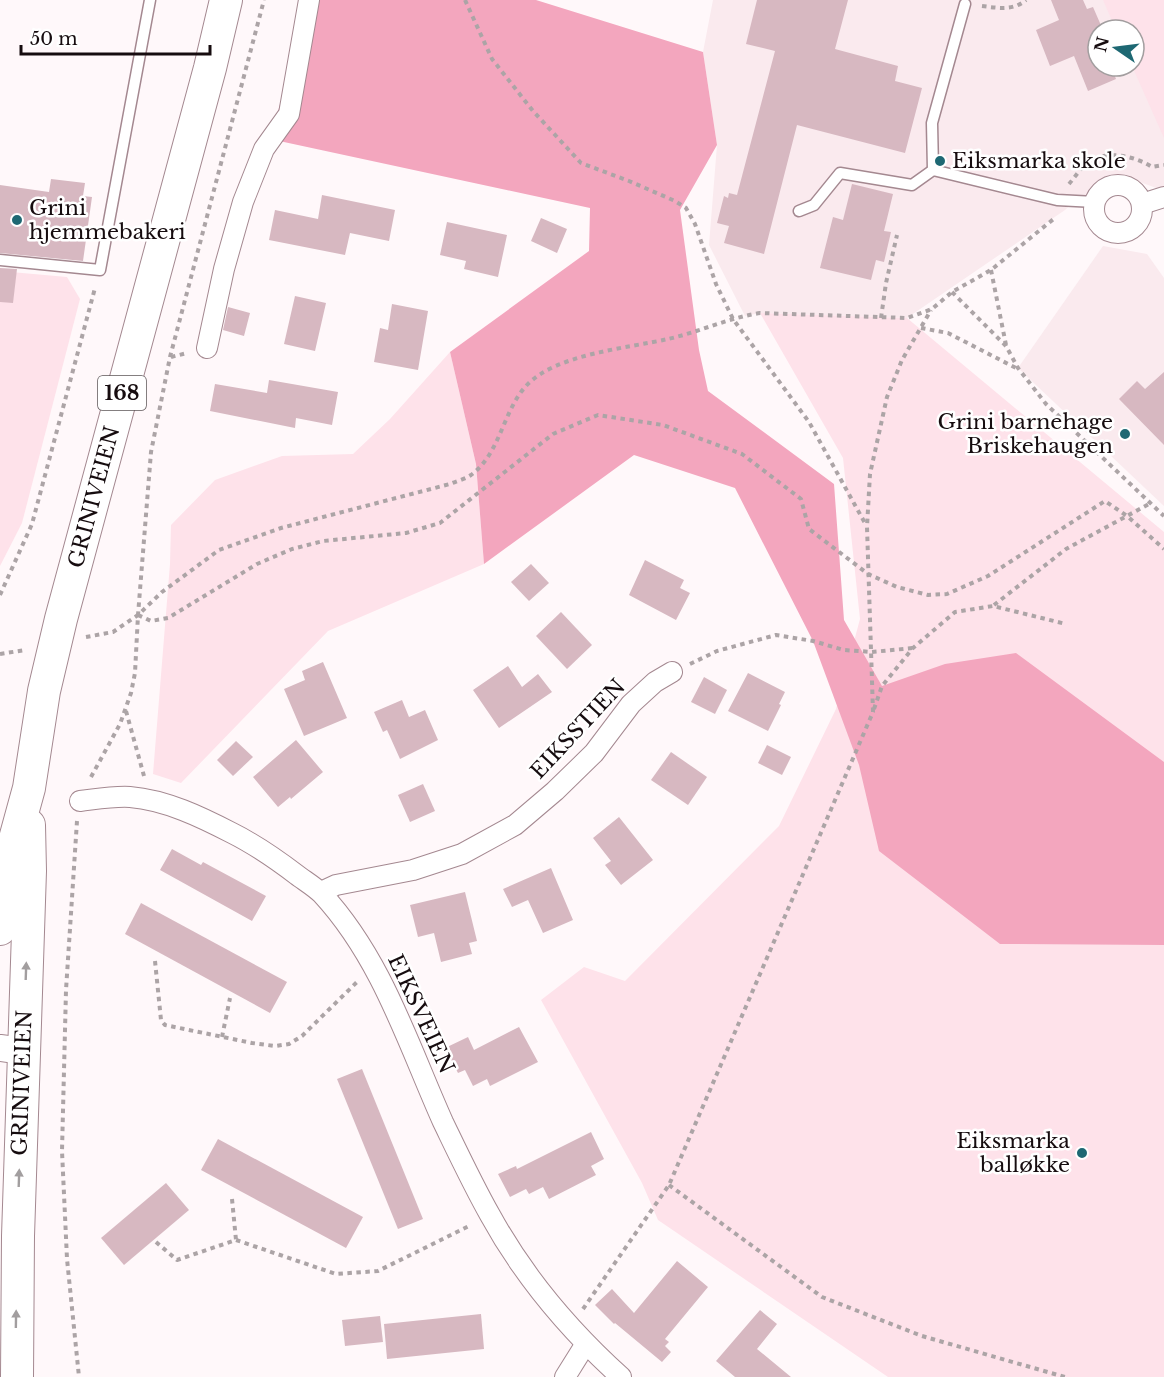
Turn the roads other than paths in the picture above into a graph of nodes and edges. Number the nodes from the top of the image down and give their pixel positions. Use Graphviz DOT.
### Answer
graph roads {
  1 [pos="150,0"];
  2 [pos="226,0"];
  3 [pos="309,0"];
  4 [pos="965,4"];
  5 [pos="933,170"];
  6 [pos="1164,197"];
  7 [pos="1095,202"];
  8 [pos="1142,204"];
  9 [pos="799,211"];
  10 [pos="0,260"];
  11 [pos="207,348"];
  12 [pos="672,672"];
  13 [pos="29,788"];
  14 [pos="80,801"];
  15 [pos="321,892"];
  16 [pos="0,929"];
  17 [pos="11,1049"];
  18 [pos="585,1345"];
  19 [pos="17,1377"];
  20 [pos="565,1377"];
  21 [pos="621,1377"];
  1 -- 10 [label="lane"];
  2 -- 13 [label="main road, GRINIVEIEN / 168"];
  3 -- 11 [label="street"];
  4 -- 5 [label="lane"];
  5 -- 7 [label="lane"];
  5 -- 9 [label="lane"];
  6 -- 8 [label="street"];
  7 -- 8 [label="street"];
  7 -- 8 [label="street"];
  12 -- 15 [label="street, EIKSSTIEN"];
  13 -- 16 [label="main road, GRINIVEIEN / 168"];
  17 -- 13 [label="main road, GRINIVEIEN / 168, one-way"];
  14 -- 15 [label="street, EIKSVEIEN"];
  15 -- 18 [label="street, EIKSVEIEN"];
  19 -- 17 [label="main road, GRINIVEIEN / 168, one-way"];
  18 -- 20 [label="street"];
  18 -- 21 [label="street, EIKSVEIEN"];
}
